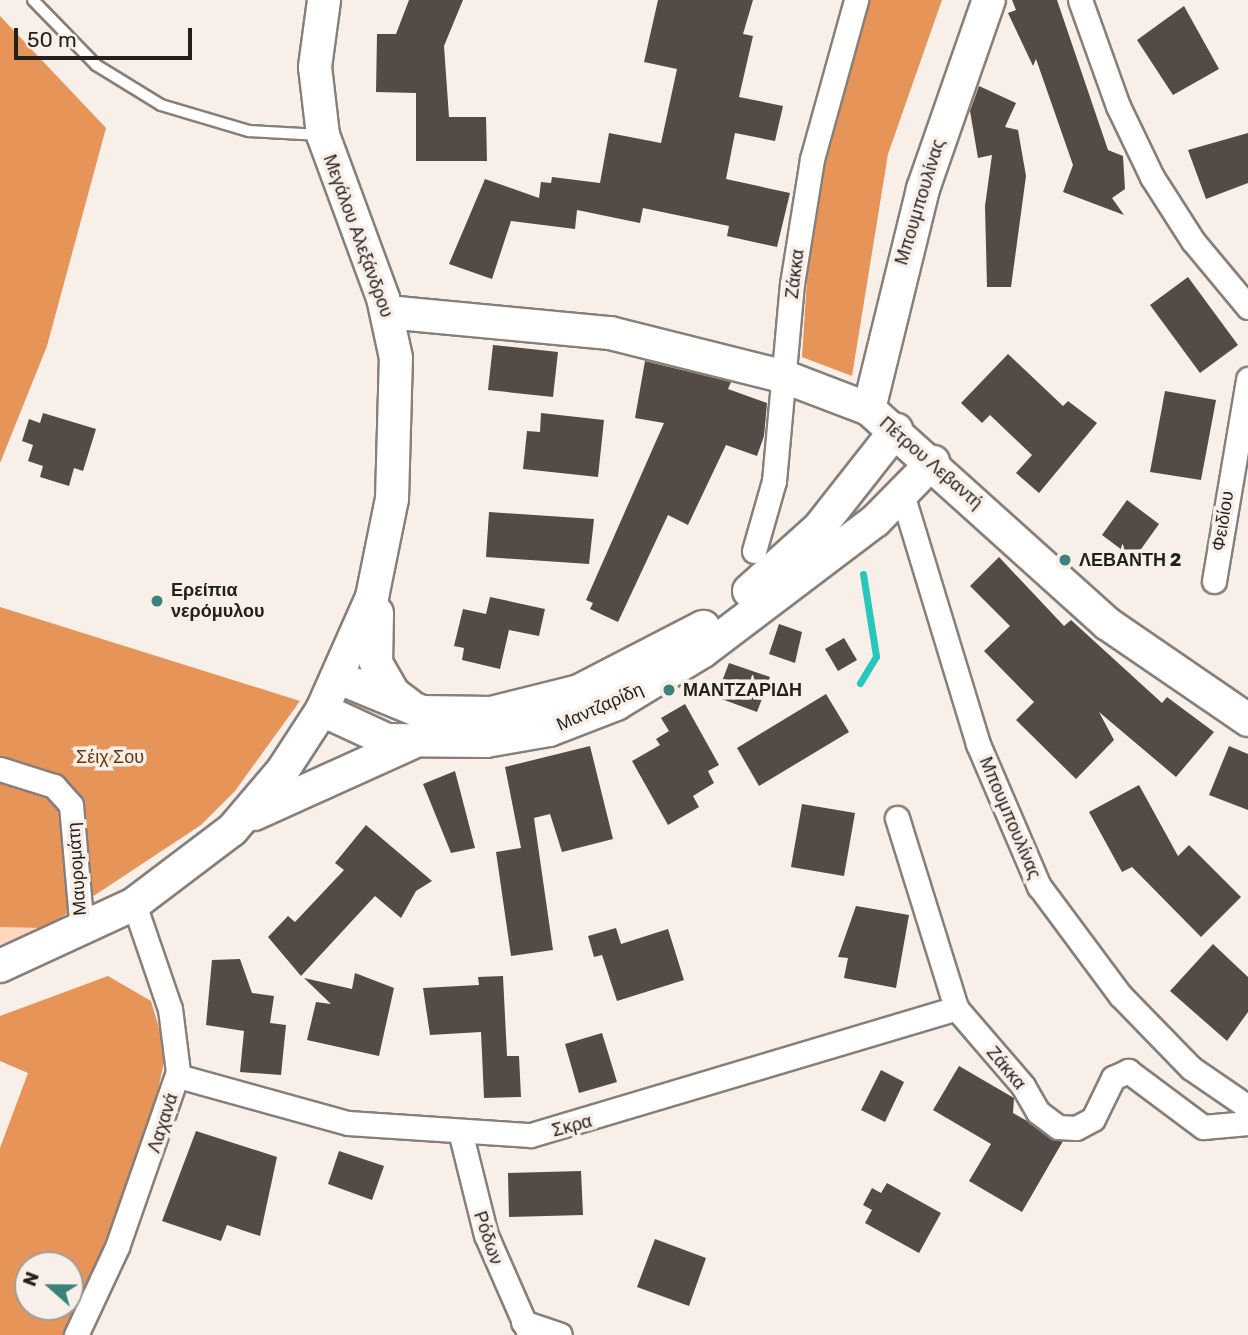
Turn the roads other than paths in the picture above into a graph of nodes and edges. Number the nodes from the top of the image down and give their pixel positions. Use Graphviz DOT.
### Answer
graph roads {
  1 [pos="33,0"];
  2 [pos="324,0"];
  3 [pos="856,0"];
  4 [pos="989,0"];
  5 [pos="1080,0"];
  6 [pos="323,135"];
  7 [pos="1248,307"];
  8 [pos="387,312"];
  9 [pos="785,377"];
  10 [pos="1248,379"];
  11 [pos="869,409"];
  12 [pos="896,429"];
  13 [pos="933,463"];
  14 [pos="903,497"];
  15 [pos="385,549"];
  16 [pos="754,551"];
  17 [pos="1214,581"];
  18 [pos="339,678"];
  19 [pos="322,710"];
  20 [pos="1248,720"];
  21 [pos="420,726"];
  22 [pos="0,769"];
  23 [pos="897,818"];
  24 [pos="241,821"];
  25 [pos="134,904"];
  26 [pos="82,932"];
  27 [pos="0,966"];
  28 [pos="956,1008"];
  29 [pos="178,1076"];
  30 [pos="1248,1107"];
  31 [pos="1248,1123"];
  32 [pos="461,1135"];
  33 [pos="527,1329"];
  34 [pos="76,1335"];
  35 [pos="561,1335"];
  1 -- 6 [label="lane"];
  2 -- 6 [label="street, Μεγάλου Αλεξάνδρου"];
  3 -- 9 [label="street, Ζάκκα"];
  4 -- 11 [label="street, Μπουμπουλίνας"];
  5 -- 7 [label="street"];
  6 -- 8 [label="street, Μεγάλου Αλεξάνδρου"];
  8 -- 9 [label="street, Πέτρου Λεβαντή"];
  8 -- 15 [label="street, Μεγάλου Αλεξάνδρου"];
  9 -- 11 [label="street, Πέτρου Λεβαντή"];
  9 -- 16 [label="street, Ζάκκα"];
  10 -- 17 [label="street, Φειδίου"];
  11 -- 12 [label="street, Πέτρου Λεβαντή"];
  12 -- 13 [label="street, Πέτρου Λεβαντή"];
  12 -- 21 [label="street, Μαντζαρίδη"];
  13 -- 14 [label="street, Μαντζαρίδη"];
  13 -- 20 [label="street, Πέτρου Λεβαντή"];
  14 -- 21 [label="street, Μαντζαρίδη"];
  14 -- 30 [label="street, Μπουμπουλίνας"];
  15 -- 18 [label="street, Μεγάλου Αλεξάνδρου"];
  15 -- 21 [label="street"];
  18 -- 19 [label="street, Μεγάλου Αλεξάνδρου"];
  18 -- 21 [label="street, Μαντζαρίδη"];
  19 -- 21 [label="street, Μαντζαρίδη"];
  19 -- 24 [label="street, Μεγάλου Αλεξάνδρου"];
  21 -- 24 [label="street"];
  22 -- 26 [label="street, Μαυρομάτη"];
  23 -- 28 [label="street, Ζάκκα"];
  24 -- 25 [label="street, Μεγάλου Αλεξάνδρου"];
  25 -- 26 [label="street, Μεγάλου Αλεξάνδρου"];
  25 -- 29 [label="street, Λαχανά"];
  26 -- 27 [label="street, Μεγάλου Αλεξάνδρου"];
  28 -- 31 [label="street, Ζάκκα"];
  28 -- 32 [label="street, Σκρα"];
  29 -- 32 [label="street, Σκρα"];
  29 -- 34 [label="street, Λαχανά"];
  32 -- 33 [label="street, Ρόδων"];
  33 -- 35 [label="street"];
}
